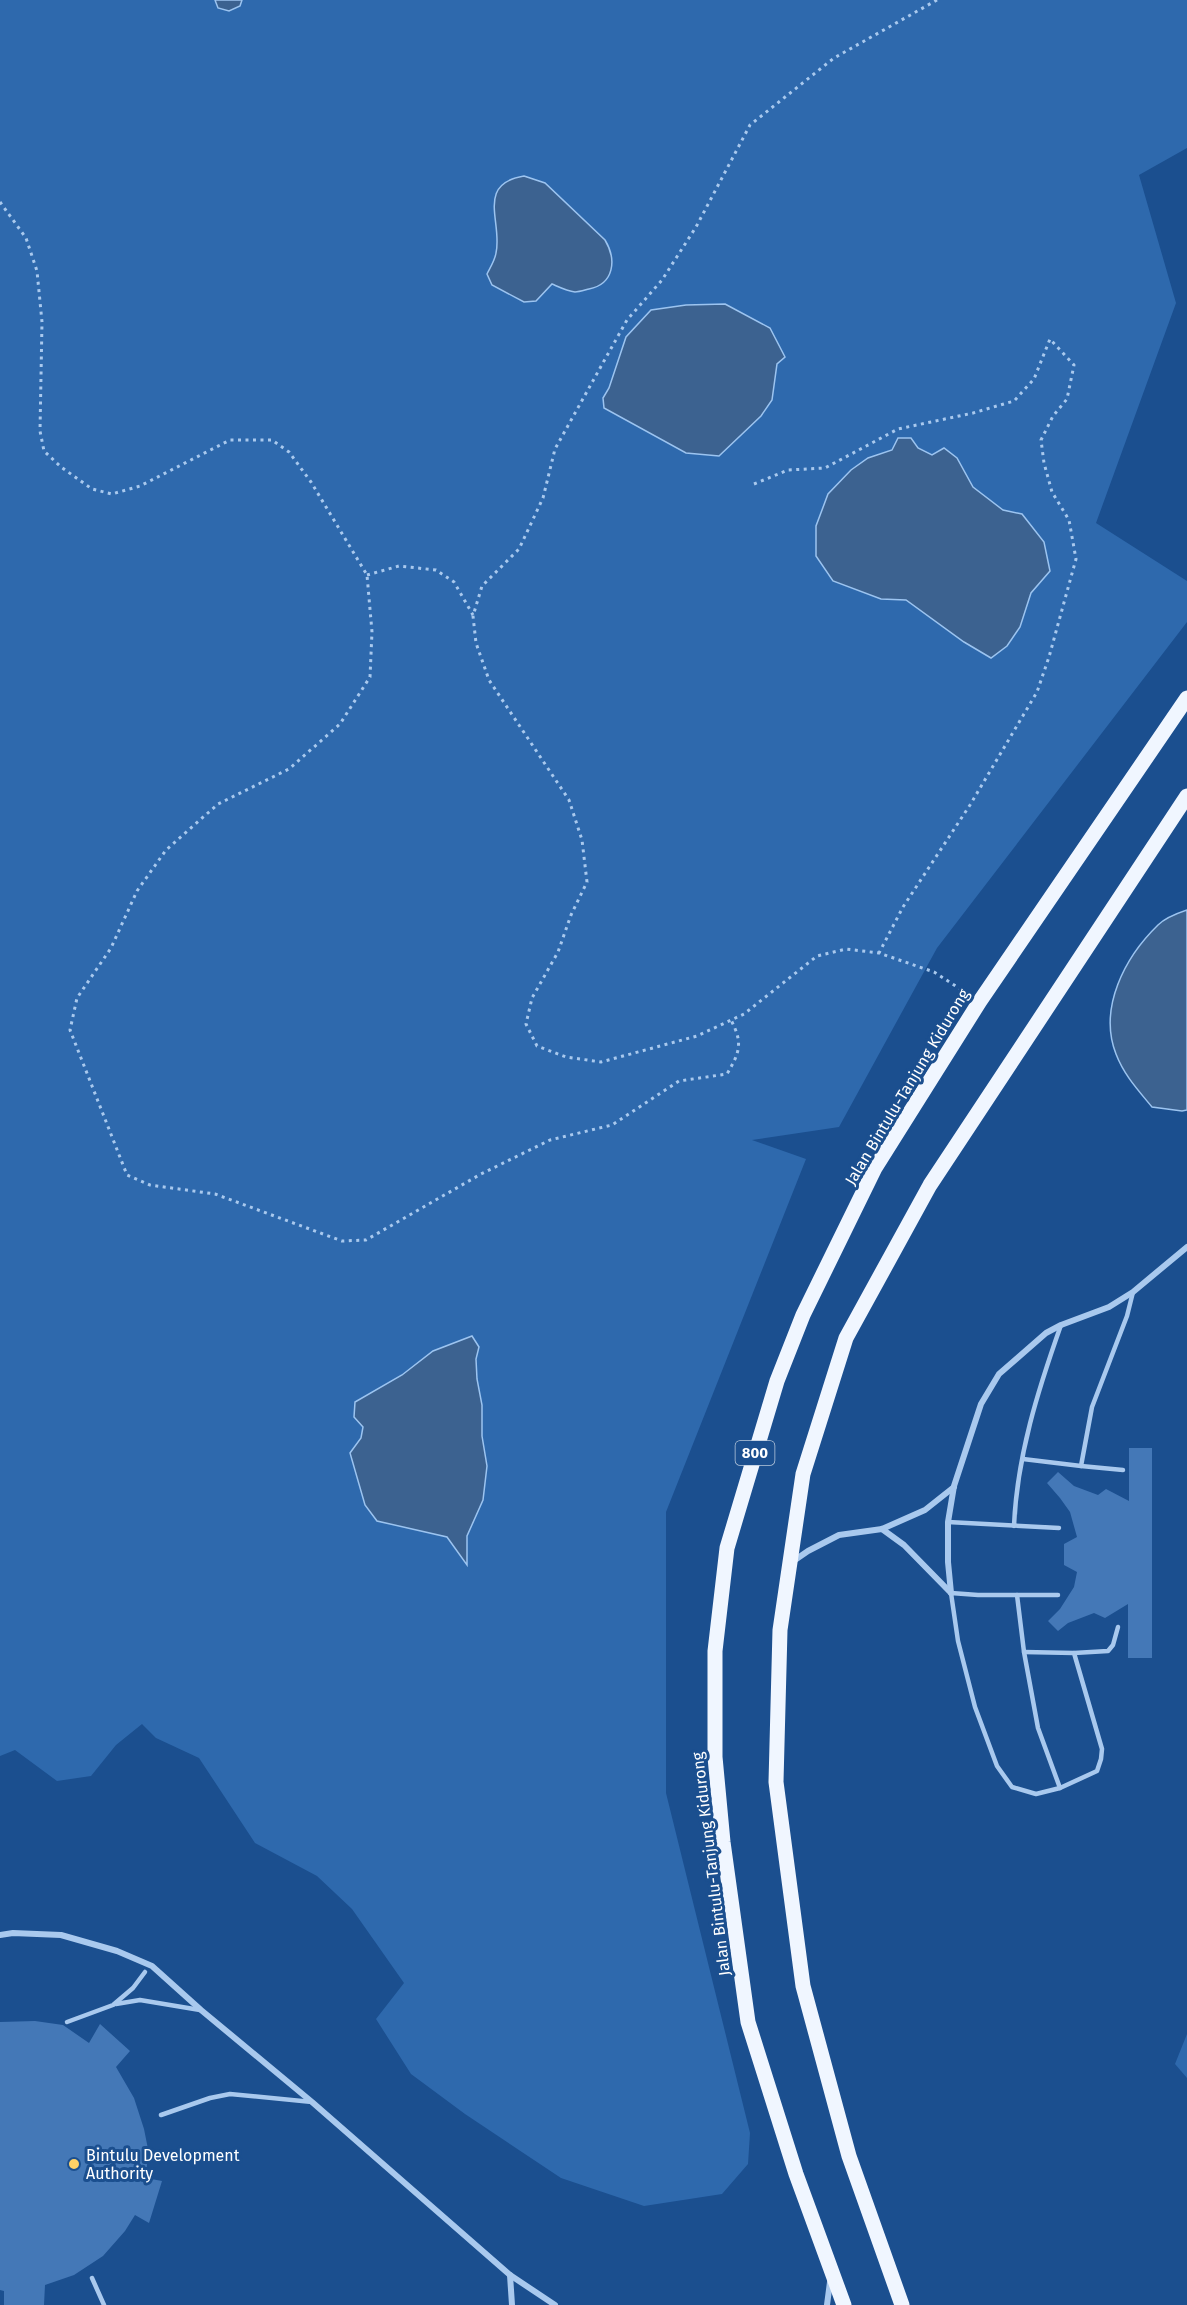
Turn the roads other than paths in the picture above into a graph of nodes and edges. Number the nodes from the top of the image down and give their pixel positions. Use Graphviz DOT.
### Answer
graph roads {
  1 [pos="1187,698"];
  2 [pos="1187,796"];
  3 [pos="1187,1248"];
  4 [pos="1133,1292"];
  5 [pos="1061,1325"];
  6 [pos="1023,1459"];
  7 [pos="1081,1466"];
  8 [pos="1122,1470"];
  9 [pos="954,1486"];
  10 [pos="948,1522"];
  11 [pos="1014,1526"];
  12 [pos="882,1528"];
  13 [pos="1059,1528"];
  14 [pos="791,1563"];
  15 [pos="951,1593"];
  16 [pos="1017,1595"];
  17 [pos="1058,1595"];
  18 [pos="1118,1627"];
  19 [pos="1024,1652"];
  20 [pos="1074,1653"];
  21 [pos="1060,1788"];
  22 [pos="0,1935"];
  23 [pos="145,1972"];
  24 [pos="113,2005"];
  25 [pos="201,2010"];
  26 [pos="68,2022"];
  27 [pos="312,2102"];
  28 [pos="161,2115"];
  29 [pos="832,2271"];
  30 [pos="510,2275"];
  31 [pos="92,2278"];
  32 [pos="105,2305"];
  33 [pos="512,2305"];
  34 [pos="555,2305"];
  35 [pos="827,2305"];
  36 [pos="844,2305"];
  37 [pos="902,2305"];
  1 -- 29 [label="main road, Jalan Bintulu-Tanjung Kidurong / 800"];
  2 -- 14 [label="main road"];
  3 -- 4 [label="street"];
  4 -- 5 [label="street"];
  4 -- 7 [label="lane"];
  5 -- 6 [label="lane"];
  5 -- 9 [label="street"];
  6 -- 7 [label="lane"];
  6 -- 11 [label="lane"];
  7 -- 8 [label="lane"];
  9 -- 10 [label="street"];
  9 -- 12 [label="street"];
  10 -- 11 [label="lane"];
  10 -- 15 [label="street"];
  11 -- 13 [label="lane"];
  12 -- 14 [label="street"];
  12 -- 15 [label="street"];
  14 -- 37 [label="main road"];
  15 -- 16 [label="lane"];
  15 -- 21 [label="lane"];
  16 -- 17 [label="lane"];
  16 -- 19 [label="lane"];
  18 -- 20 [label="lane"];
  19 -- 20 [label="lane"];
  19 -- 21 [label="lane"];
  20 -- 21 [label="lane"];
  22 -- 25 [label="street"];
  23 -- 24 [label="lane"];
  24 -- 25 [label="lane"];
  24 -- 26 [label="lane"];
  25 -- 27 [label="street"];
  27 -- 28 [label="lane"];
  27 -- 30 [label="street"];
  29 -- 35 [label="street"];
  29 -- 36 [label="main road, Jalan Bintulu-Tanjung Kidurong / 800"];
  30 -- 33 [label="street"];
  30 -- 34 [label="street"];
  31 -- 32 [label="lane"];
}
